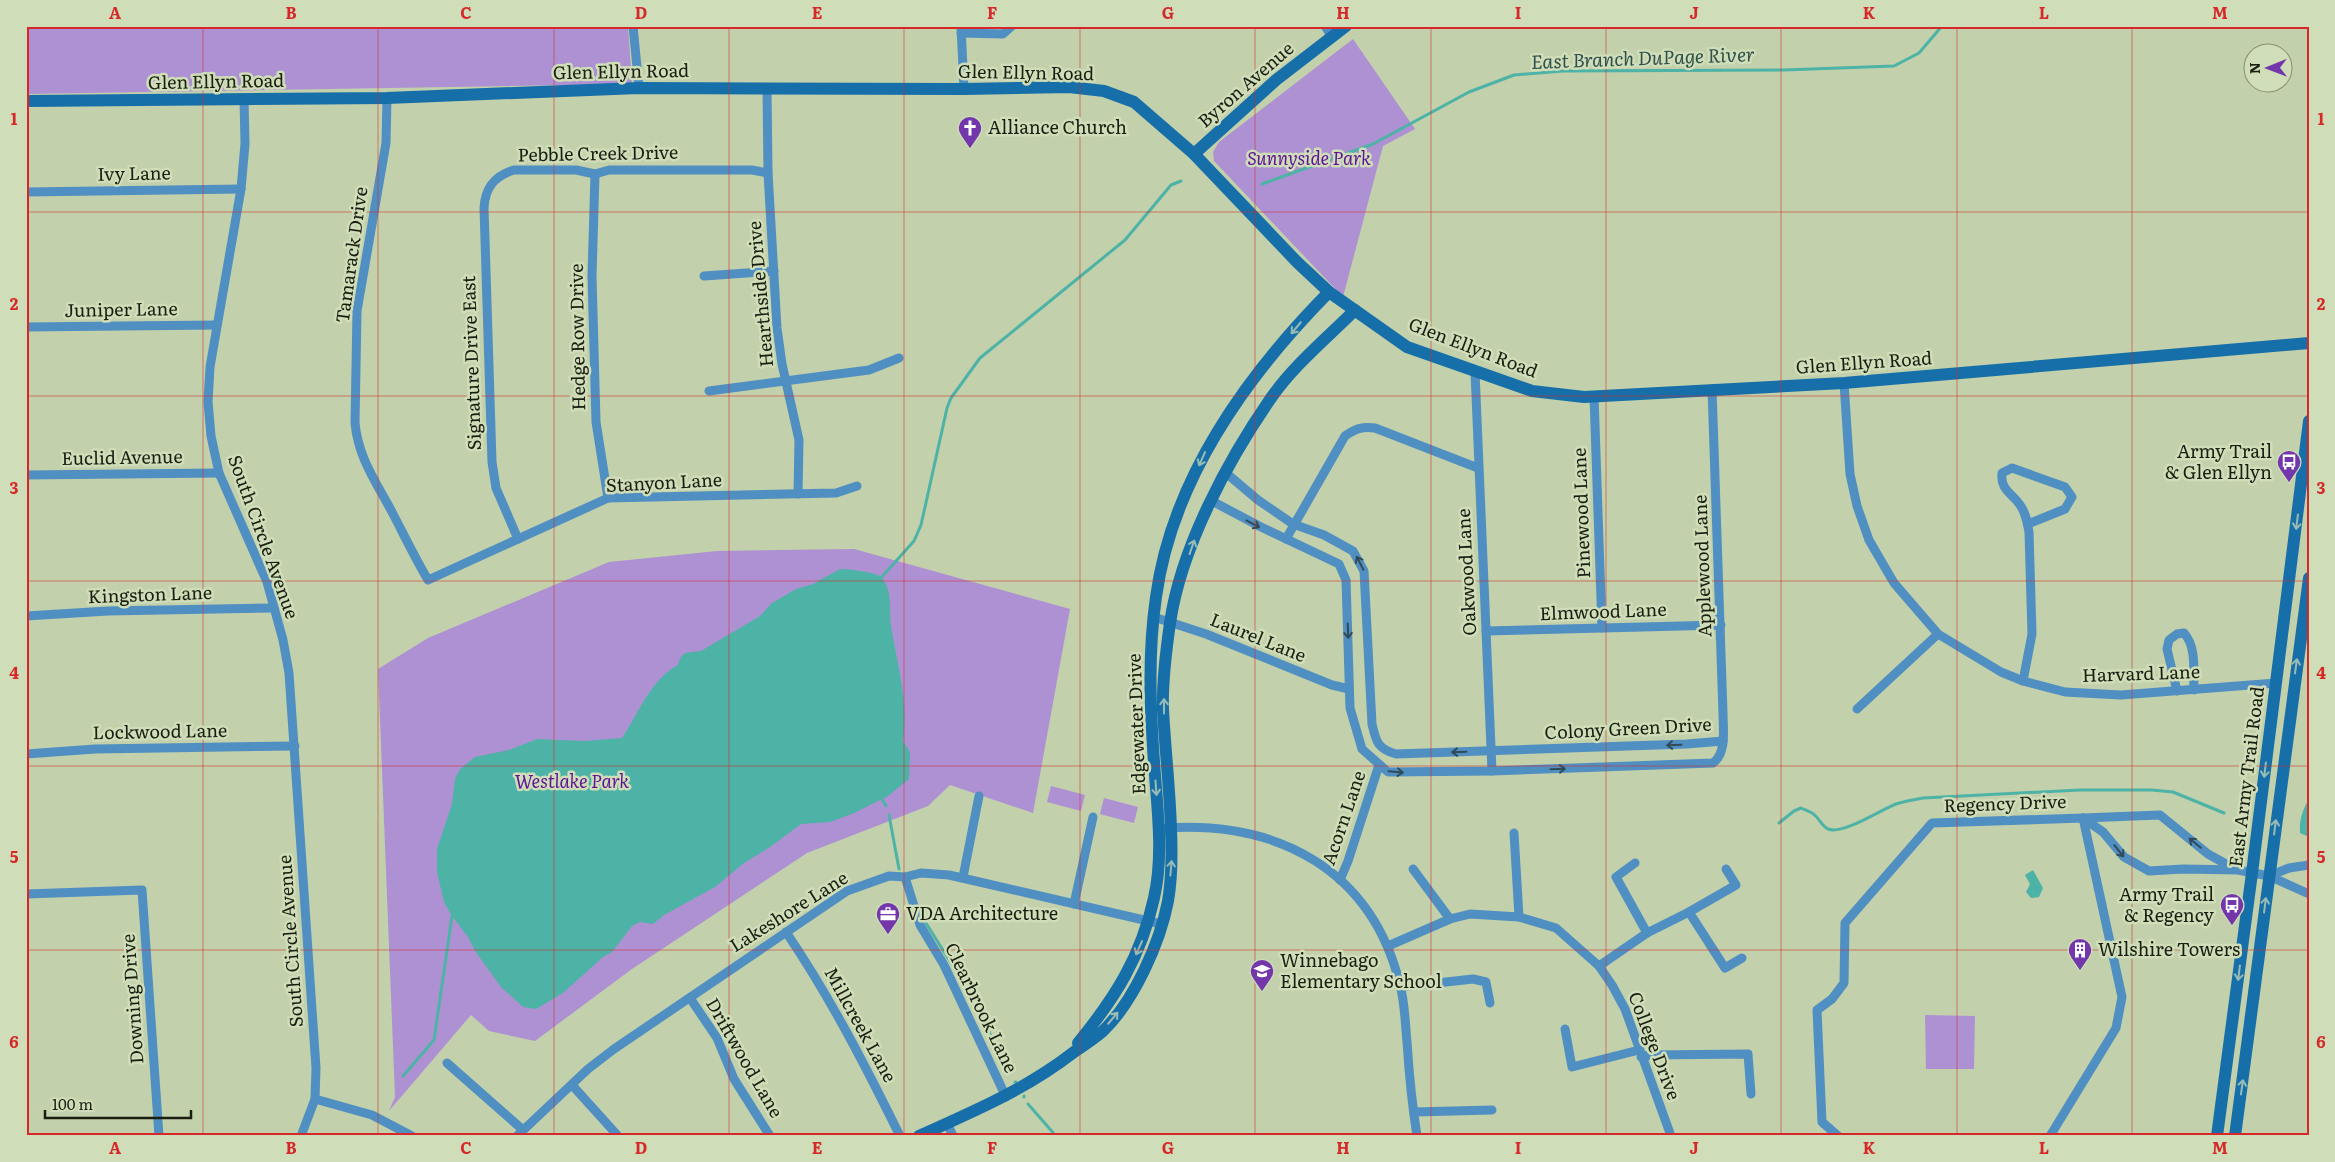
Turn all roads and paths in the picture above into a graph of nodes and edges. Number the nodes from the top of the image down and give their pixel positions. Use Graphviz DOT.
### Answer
graph roads {
  1 [pos="633,26"];
  2 [pos="1012,26"];
  3 [pos="1346,26"];
  4 [pos="961,29"];
  5 [pos="1328,31"];
  6 [pos="639,88"];
  7 [pos="766,89"];
  8 [pos="964,89"];
  9 [pos="387,98"];
  10 [pos="244,99"];
  11 [pos="26,101"];
  12 [pos="1194,154"];
  13 [pos="768,173"];
  14 [pos="595,174"];
  15 [pos="491,182"];
  16 [pos="241,189"];
  17 [pos="26,192"];
  18 [pos="774,271"];
  19 [pos="704,276"];
  20 [pos="1329,292"];
  21 [pos="1355,310"];
  22 [pos="217,325"];
  23 [pos="26,327"];
  24 [pos="2309,343"];
  25 [pos="898,358"];
  26 [pos="1475,372"];
  27 [pos="786,381"];
  28 [pos="1844,383"];
  29 [pos="1712,389"];
  30 [pos="709,391"];
  31 [pos="1594,396"];
  32 [pos="2309,421"];
  33 [pos="1478,468"];
  34 [pos="219,473"];
  35 [pos="1226,473"];
  36 [pos="26,475"];
  37 [pos="857,486"];
  38 [pos="798,494"];
  39 [pos="608,498"];
  40 [pos="1210,500"];
  41 [pos="1294,524"];
  42 [pos="2028,524"];
  43 [pos="518,539"];
  44 [pos="1286,539"];
  45 [pos="2309,578"];
  46 [pos="428,580"];
  47 [pos="274,608"];
  48 [pos="26,616"];
  49 [pos="1154,617"];
  50 [pos="1170,622"];
  51 [pos="1721,624"];
  52 [pos="1602,628"];
  53 [pos="1486,632"];
  54 [pos="1938,634"];
  55 [pos="2023,682"];
  56 [pos="2276,683"];
  57 [pos="1349,689"];
  58 [pos="2194,690"];
  59 [pos="2177,691"];
  60 [pos="1857,709"];
  61 [pos="1723,741"];
  62 [pos="295,746"];
  63 [pos="1492,751"];
  64 [pos="26,754"];
  65 [pos="1379,765"];
  66 [pos="1492,771"];
  67 [pos="979,796"];
  68 [pos="1093,817"];
  69 [pos="2083,818"];
  70 [pos="1165,829"];
  71 [pos="1514,833"];
  72 [pos="1635,863"];
  73 [pos="2309,865"];
  74 [pos="1414,869"];
  75 [pos="1726,869"];
  76 [pos="2236,870"];
  77 [pos="2252,873"];
  78 [pos="2269,876"];
  79 [pos="904,877"];
  80 [pos="963,877"];
  81 [pos="1340,880"];
  82 [pos="26,894"];
  83 [pos="2309,894"];
  84 [pos="1074,904"];
  85 [pos="1689,912"];
  86 [pos="1519,917"];
  87 [pos="1450,919"];
  88 [pos="1148,922"];
  89 [pos="1161,924"];
  90 [pos="786,932"];
  91 [pos="1648,933"];
  92 [pos="1388,946"];
  93 [pos="1742,958"];
  94 [pos="1599,966"];
  95 [pos="1401,987"];
  96 [pos="690,998"];
  97 [pos="1490,1004"];
  98 [pos="1565,1029"];
  99 [pos="1640,1054"];
  100 [pos="1064,1061"];
  101 [pos="447,1063"];
  102 [pos="572,1085"];
  103 [pos="1751,1094"];
  104 [pos="1006,1097"];
  105 [pos="315,1099"];
  106 [pos="1492,1110"];
  107 [pos="1414,1112"];
  108 [pos="947,1123"];
  109 [pos="520,1133"];
  110 [pos="159,1136"];
  111 [pos="301,1136"];
  112 [pos="412,1136"];
  113 [pos="618,1136"];
  114 [pos="770,1136"];
  115 [pos="900,1136"];
  116 [pos="918,1136"];
  117 [pos="953,1136"];
  118 [pos="1418,1136"];
  119 [pos="1671,1136"];
  120 [pos="1838,1136"];
  121 [pos="2050,1136"];
  122 [pos="2217,1136"];
  123 [pos="2235,1136"];
  1 -- 6 [label="street"];
  2 -- 4 [label="street"];
  3 -- 5 [label="street, Byron Avenue"];
  4 -- 8 [label="street"];
  5 -- 12 [label="street, Byron Avenue"];
  6 -- 7 [label="street, Glen Ellyn Road"];
  6 -- 9 [label="street, Glen Ellyn Road"];
  7 -- 8 [label="street, Glen Ellyn Road"];
  7 -- 13 [label="street, Hearthside Drive"];
  8 -- 12 [label="street, Glen Ellyn Road"];
  9 -- 10 [label="street, Glen Ellyn Road"];
  9 -- 46 [label="street, Tamarack Drive"];
  10 -- 11 [label="street, Glen Ellyn Road"];
  10 -- 16 [label="street, South Circle Avenue"];
  12 -- 20 [label="street, Glen Ellyn Road"];
  13 -- 14 [label="street, Pebble Creek Drive"];
  13 -- 18 [label="street, Hearthside Drive"];
  14 -- 15 [label="street, Pebble Creek Drive"];
  14 -- 39 [label="street, Hedge Row Drive"];
  15 -- 43 [label="street, Signature Drive East"];
  16 -- 17 [label="street, Ivy Lane"];
  16 -- 22 [label="street, South Circle Avenue"];
  18 -- 19 [label="street"];
  18 -- 27 [label="street, Hearthside Drive"];
  20 -- 21 [label="street, Glen Ellyn Road"];
  20 -- 49 [label="street, Edgewater Drive, one-way"];
  21 -- 26 [label="street, Glen Ellyn Road"];
  21 -- 35 [label="street, Edgewater Drive"];
  22 -- 23 [label="street, Juniper Lane"];
  22 -- 34 [label="street, South Circle Avenue"];
  24 -- 28 [label="street, Glen Ellyn Road"];
  25 -- 27 [label="street"];
  26 -- 31 [label="street, Glen Ellyn Road"];
  26 -- 33 [label="street, Oakwood Lane"];
  27 -- 30 [label="street"];
  27 -- 38 [label="street, Hearthside Drive"];
  28 -- 29 [label="street, Glen Ellyn Road"];
  28 -- 54 [label="street, Harvard Lane"];
  29 -- 31 [label="street, Glen Ellyn Road"];
  29 -- 51 [label="street, Applewood Lane"];
  31 -- 52 [label="street, Pinewood Lane"];
  32 -- 56 [label="street, East Army Trail Road, one-way"];
  33 -- 41 [label="street"];
  33 -- 53 [label="street, Oakwood Lane"];
  34 -- 36 [label="street, Euclid Avenue"];
  34 -- 47 [label="street, South Circle Avenue"];
  35 -- 40 [label="street, Edgewater Drive"];
  35 -- 41 [label="street, Colony Green Drive"];
  37 -- 38 [label="street, Stanyon Lane"];
  38 -- 39 [label="street, Stanyon Lane"];
  39 -- 43 [label="street, Stanyon Lane"];
  40 -- 44 [label="street, Colony Green Drive, one-way"];
  50 -- 40 [label="street, Edgewater Drive, one-way"];
  41 -- 44 [label="street"];
  63 -- 41 [label="street, Colony Green Drive, one-way"];
  42 -- 42 [label="street"];
  42 -- 55 [label="street"];
  43 -- 46 [label="street, Stanyon Lane"];
  44 -- 57 [label="street, Colony Green Drive, one-way"];
  78 -- 45 [label="street, East Army Trail Road, one-way"];
  47 -- 48 [label="street, Kingston Lane"];
  47 -- 62 [label="street, South Circle Avenue"];
  49 -- 50 [label="street, Laurel Lane"];
  49 -- 70 [label="street, Edgewater Drive, one-way"];
  50 -- 57 [label="street, Laurel Lane"];
  70 -- 50 [label="street, Edgewater Drive, one-way"];
  51 -- 52 [label="street, Elmwood Lane"];
  51 -- 61 [label="street, Applewood Lane"];
  52 -- 53 [label="street, Elmwood Lane"];
  53 -- 63 [label="street, Oakwood Lane"];
  54 -- 55 [label="street, Harvard Lane"];
  54 -- 60 [label="street"];
  55 -- 59 [label="street, Harvard Lane"];
  56 -- 58 [label="street, Harvard Lane"];
  56 -- 77 [label="street, East Army Trail Road, one-way"];
  57 -- 65 [label="street, Colony Green Drive"];
  58 -- 59 [label="street, Harvard Lane"];
  58 -- 59 [label="street"];
  61 -- 63 [label="street, Colony Green Drive, one-way"];
  66 -- 61 [label="street, Colony Green Drive, one-way"];
  62 -- 64 [label="street, Lockwood Lane"];
  62 -- 105 [label="street, South Circle Avenue"];
  63 -- 66 [label="street, Oakwood Lane"];
  65 -- 66 [label="street, Colony Green Drive, one-way"];
  65 -- 81 [label="street, Acorn Lane"];
  67 -- 80 [label="street"];
  68 -- 84 [label="street"];
  76 -- 69 [label="street, Regency Drive, one-way"];
  69 -- 76 [label="street, Regency Drive, one-way"];
  69 -- 120 [label="street, Regency Drive"];
  69 -- 121 [label="street, Regency Drive"];
  70 -- 81 [label="street"];
  70 -- 88 [label="street, Edgewater Drive"];
  89 -- 70 [label="street, Edgewater Drive, one-way"];
  71 -- 86 [label="street"];
  72 -- 91 [label="street"];
  73 -- 78 [label="street, Regency Drive"];
  74 -- 87 [label="street"];
  75 -- 85 [label="street"];
  76 -- 77 [label="street, Regency Drive"];
  77 -- 78 [label="street, Regency Drive"];
  77 -- 122 [label="street, East Army Trail Road, one-way"];
  78 -- 83 [label="street, Regency Drive"];
  123 -- 78 [label="street, East Army Trail Road, one-way"];
  79 -- 80 [label="street, Lakeshore Lane"];
  79 -- 90 [label="street, Lakeshore Lane"];
  79 -- 104 [label="street, Clearbrook Lane"];
  80 -- 84 [label="street, Lakeshore Lane"];
  81 -- 92 [label="street"];
  82 -- 110 [label="street, Downing Drive"];
  84 -- 88 [label="street, Lakeshore Lane"];
  85 -- 91 [label="street"];
  85 -- 93 [label="street"];
  86 -- 87 [label="street, College Drive"];
  86 -- 94 [label="street, College Drive"];
  87 -- 92 [label="street, College Drive"];
  88 -- 89 [label="street, Lakeshore Lane"];
  88 -- 100 [label="street, Edgewater Drive, one-way"];
  100 -- 89 [label="street, Edgewater Drive, one-way"];
  90 -- 96 [label="street, Lakeshore Lane"];
  90 -- 115 [label="street, Millcreek Lane"];
  91 -- 94 [label="street"];
  92 -- 95 [label="street"];
  94 -- 99 [label="street, College Drive"];
  95 -- 97 [label="street"];
  95 -- 107 [label="street"];
  96 -- 102 [label="street, Lakeshore Lane"];
  96 -- 114 [label="street, Driftwood Lane"];
  98 -- 99 [label="street"];
  99 -- 103 [label="street"];
  99 -- 119 [label="street, College Drive"];
  100 -- 104 [label="street, Edgewater Drive"];
  101 -- 109 [label="street"];
  102 -- 109 [label="street, Lakeshore Lane"];
  102 -- 113 [label="street"];
  104 -- 108 [label="street, Edgewater Drive"];
  105 -- 111 [label="street, South Circle Avenue"];
  105 -- 112 [label="street"];
  106 -- 107 [label="street"];
  107 -- 118 [label="street"];
  108 -- 116 [label="street, Edgewater Drive"];
  108 -- 117 [label="street"];
}
